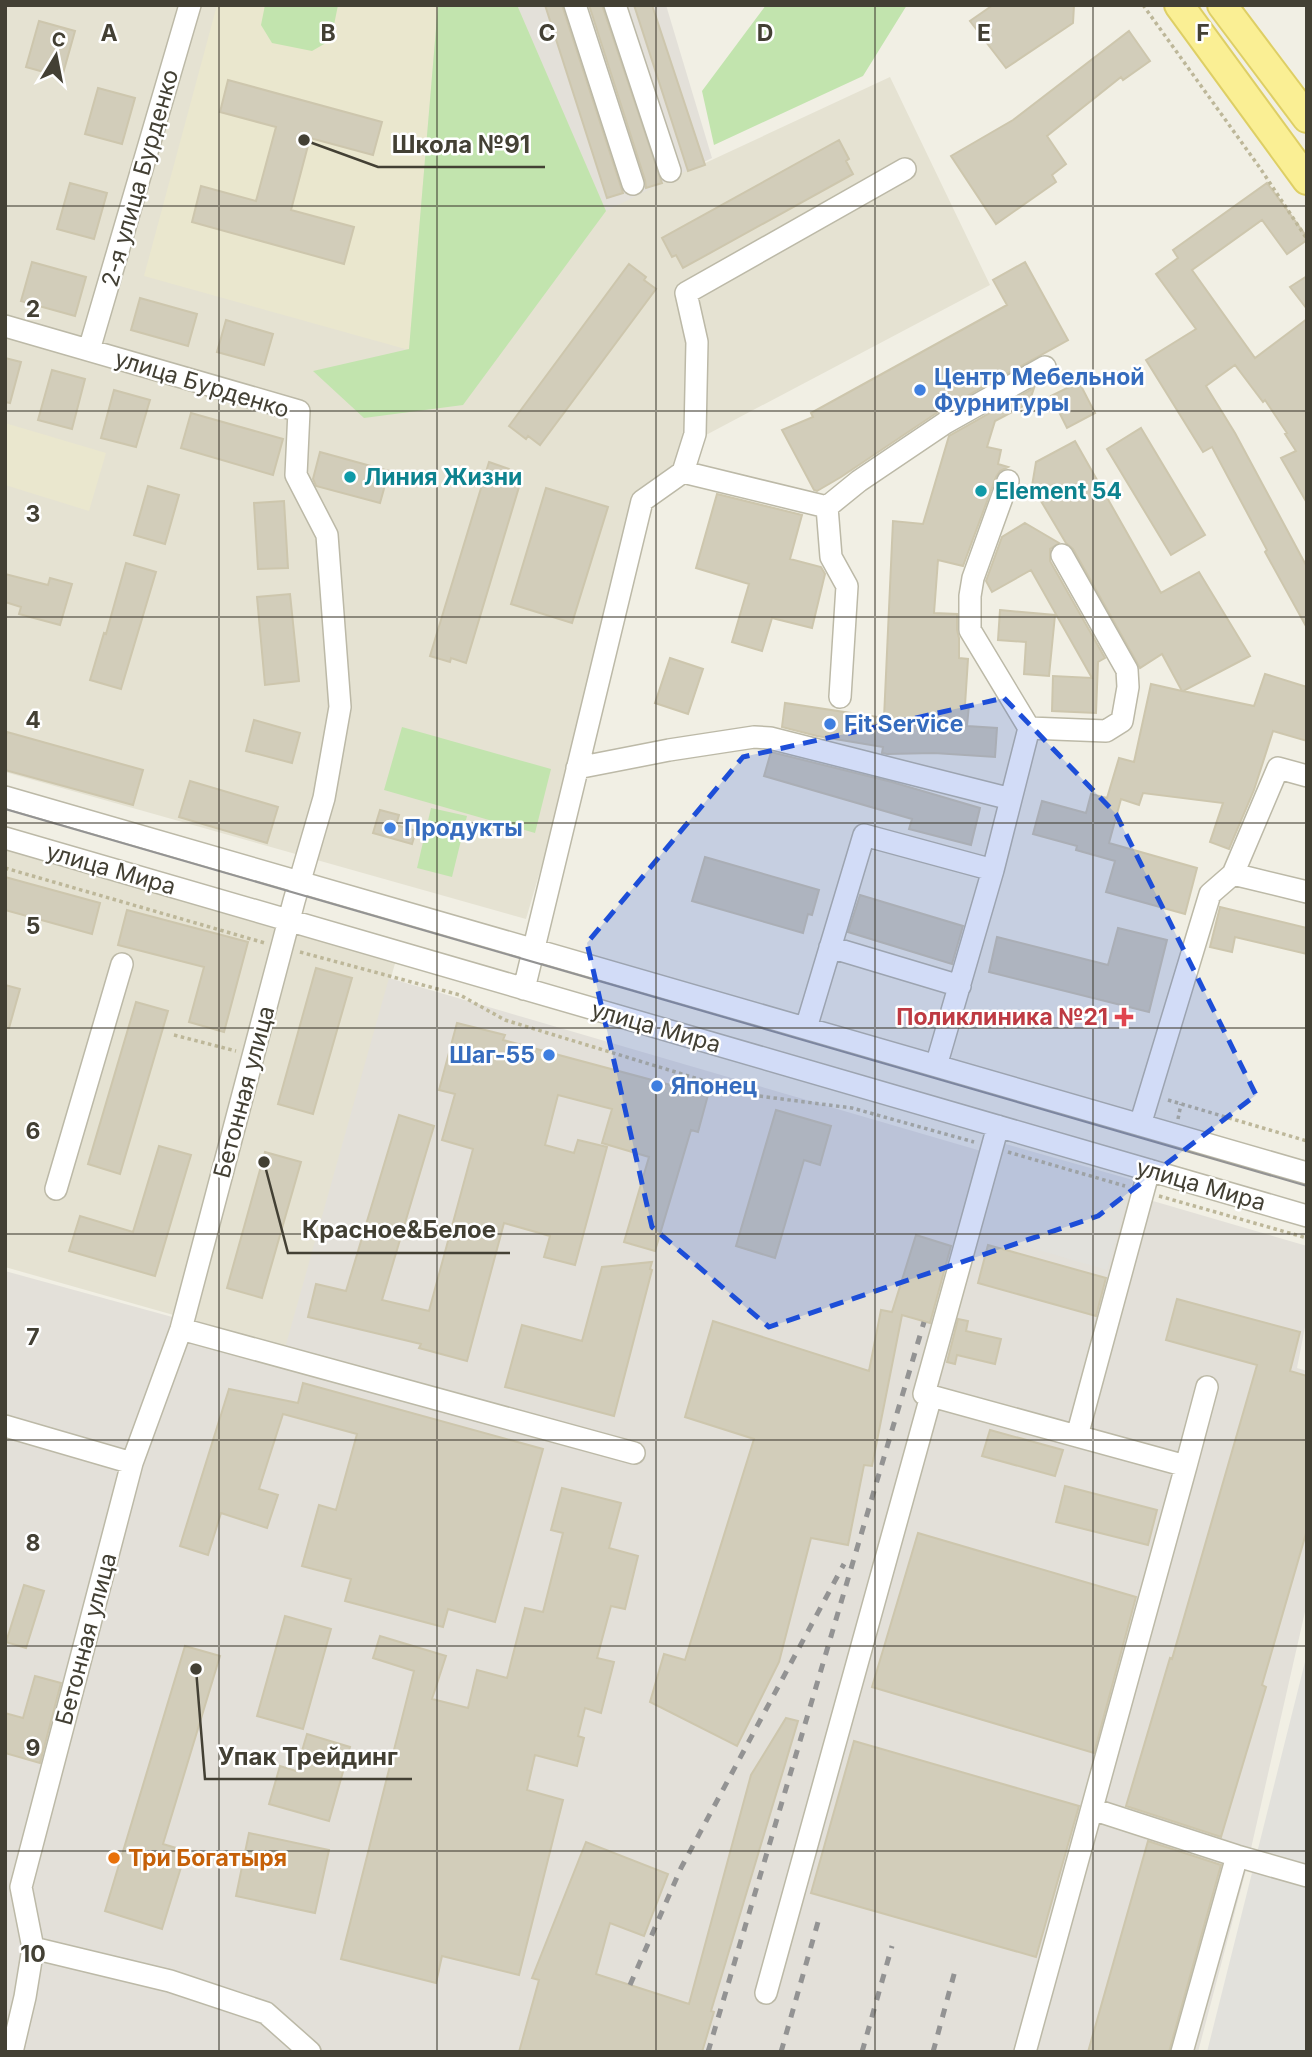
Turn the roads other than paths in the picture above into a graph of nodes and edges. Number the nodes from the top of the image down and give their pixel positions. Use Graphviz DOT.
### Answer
graph roads {
  1 [pos="190,5"];
  2 [pos="575,5"];
  3 [pos="615,5"];
  4 [pos="1179,5"];
  5 [pos="1222,5"];
  6 [pos="1231,5"];
  7 [pos="1252,48"];
  8 [pos="1307,118"];
  9 [pos="905,169"];
  10 [pos="670,171"];
  11 [pos="1307,180"];
  12 [pos="633,184"];
  13 [pos="5,326"];
  14 [pos="89,350"];
  15 [pos="1045,368"];
  16 [pos="683,472"];
  17 [pos="1009,481"];
  18 [pos="827,507"];
  19 [pos="1062,555"];
  20 [pos="840,697"];
  21 [pos="1029,729"];
  22 [pos="578,768"];
  23 [pos="1307,776"];
  24 [pos="5,797"];
  25 [pos="1011,799"];
  26 [pos="5,838"];
  27 [pos="993,870"];
  28 [pos="1233,873"];
  29 [pos="300,882"];
  30 [pos="1307,892"];
  31 [pos="289,921"];
  32 [pos="830,947"];
  33 [pos="534,950"];
  34 [pos="122,964"];
  35 [pos="960,986"];
  36 [pos="524,989"];
  37 [pos="806,1028"];
  38 [pos="936,1066"];
  39 [pos="1140,1125"];
  40 [pos="998,1126"];
  41 [pos="1149,1170"];
  42 [pos="1307,1173"];
  43 [pos="57,1189"];
  44 [pos="1307,1216"];
  45 [pos="181,1329"];
  46 [pos="1208,1387"];
  47 [pos="931,1396"];
  48 [pos="5,1426"];
  49 [pos="1077,1436"];
  50 [pos="634,1453"];
  51 [pos="132,1463"];
  52 [pos="1186,1466"];
  53 [pos="1092,1809"];
  54 [pos="1237,1856"];
  55 [pos="1307,1875"];
  56 [pos="33,1948"];
  57 [pos="766,1993"];
  58 [pos="12,2052"];
  59 [pos="310,2052"];
  60 [pos="1025,2052"];
  61 [pos="1182,2052"];
  1 -- 14 [label="street, 2-я улица Бурденко"];
  2 -- 12 [label="street"];
  3 -- 10 [label="street"];
  4 -- 11 [label="main road"];
  5 -- 7 [label="main road"];
  6 -- 7 [label="main road"];
  7 -- 8 [label="main road"];
  9 -- 16 [label="street"];
  13 -- 14 [label="street, улица Бурденко"];
  14 -- 29 [label="street, улица Бурденко"];
  15 -- 18 [label="street"];
  16 -- 18 [label="street"];
  16 -- 22 [label="street"];
  17 -- 21 [label="street"];
  18 -- 20 [label="street"];
  19 -- 21 [label="street"];
  21 -- 25 [label="street"];
  22 -- 25 [label="street"];
  22 -- 33 [label="street"];
  23 -- 28 [label="street"];
  24 -- 29 [label="street, улица Мира"];
  25 -- 27 [label="street"];
  26 -- 31 [label="street, улица Мира"];
  27 -- 32 [label="street"];
  27 -- 35 [label="street"];
  28 -- 30 [label="street"];
  28 -- 39 [label="street"];
  29 -- 31 [label="street, Бетонная улица"];
  29 -- 33 [label="street, улица Мира"];
  31 -- 36 [label="street, улица Мира"];
  31 -- 45 [label="street, Бетонная улица"];
  32 -- 35 [label="street"];
  32 -- 37 [label="street"];
  33 -- 36 [label="street"];
  33 -- 37 [label="street, улица Мира"];
  34 -- 43 [label="street"];
  35 -- 38 [label="street"];
  36 -- 40 [label="street, улица Мира"];
  37 -- 38 [label="street, улица Мира"];
  38 -- 39 [label="street, улица Мира"];
  39 -- 42 [label="street, улица Мира"];
  40 -- 41 [label="street, улица Мира"];
  40 -- 47 [label="street"];
  41 -- 44 [label="street, улица Мира"];
  41 -- 49 [label="street"];
  45 -- 50 [label="street"];
  45 -- 51 [label="street, Бетонная улица"];
  46 -- 52 [label="street"];
  47 -- 49 [label="street"];
  47 -- 57 [label="street"];
  48 -- 51 [label="street"];
  49 -- 52 [label="street"];
  51 -- 56 [label="street, Бетонная улица"];
  52 -- 53 [label="street"];
  53 -- 54 [label="street"];
  53 -- 60 [label="street"];
  54 -- 55 [label="street"];
  54 -- 61 [label="street"];
  56 -- 58 [label="street"];
  56 -- 59 [label="street"];
}
